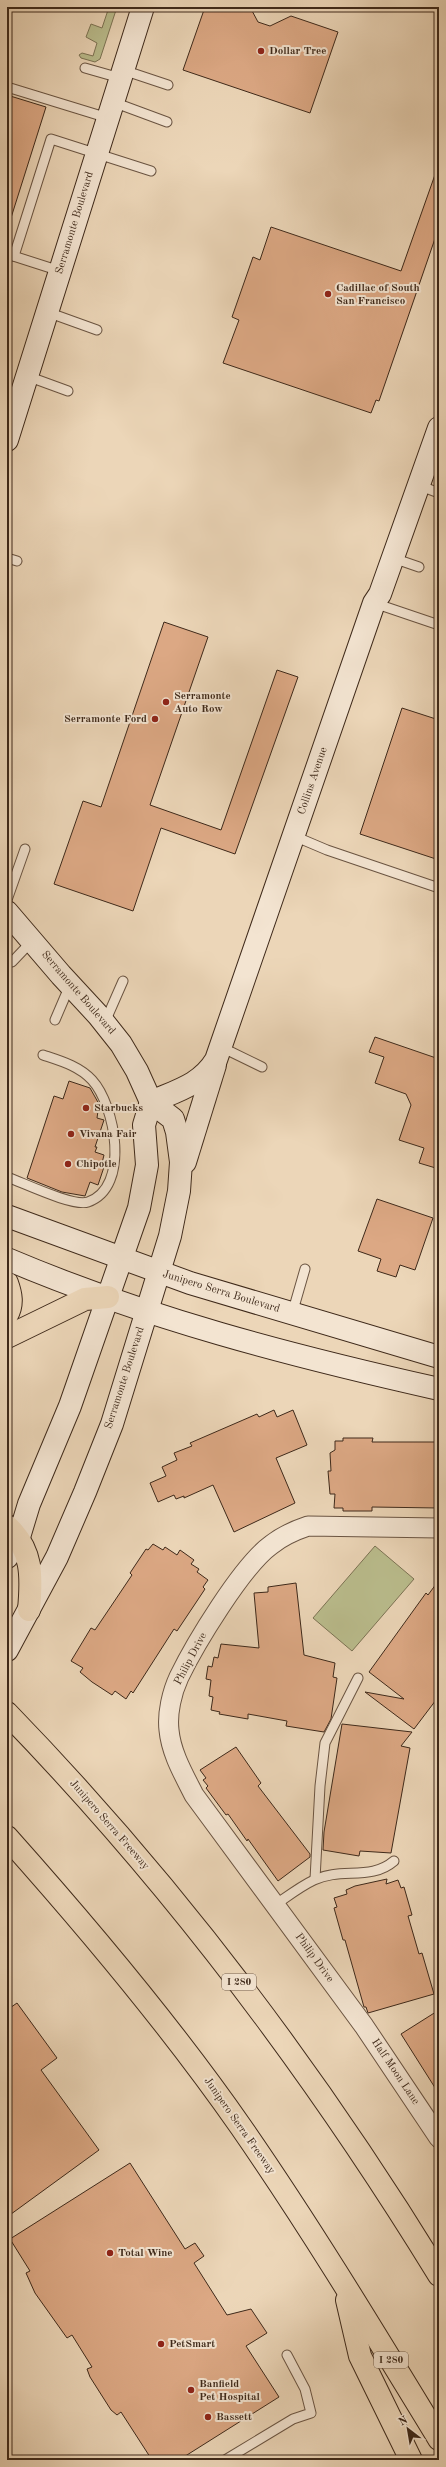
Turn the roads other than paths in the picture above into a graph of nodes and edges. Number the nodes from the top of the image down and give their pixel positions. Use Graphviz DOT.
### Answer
graph roads {
  1 [pos="143,7"];
  2 [pos="85,68"];
  3 [pos="122,74"];
  4 [pos="168,85"];
  5 [pos="7,87"];
  6 [pos="110,110"];
  7 [pos="167,122"];
  8 [pos="97,153"];
  9 [pos="151,170"];
  10 [pos="11,255"];
  11 [pos="60,271"];
  12 [pos="47,312"];
  13 [pos="97,330"];
  14 [pos="27,376"];
  15 [pos="68,391"];
  16 [pos="439,428"];
  17 [pos="7,440"];
  18 [pos="418,485"];
  19 [pos="439,493"];
  20 [pos="7,558"];
  21 [pos="393,558"];
  22 [pos="17,561"];
  23 [pos="419,567"];
  24 [pos="374,603"];
  25 [pos="439,626"];
  26 [pos="294,836"];
  27 [pos="24,849"];
  28 [pos="439,888"];
  29 [pos="7,900"];
  30 [pos="7,912"];
  31 [pos="32,941"];
  32 [pos="12,962"];
  33 [pos="123,981"];
  34 [pos="70,985"];
  35 [pos="55,1020"];
  36 [pos="105,1022"];
  37 [pos="218,1054"];
  38 [pos="44,1055"];
  39 [pos="262,1067"];
  40 [pos="151,1102"];
  41 [pos="7,1177"];
  42 [pos="180,1181"];
  43 [pos="7,1216"];
  44 [pos="7,1258"];
  45 [pos="121,1259"];
  46 [pos="305,1269"];
  47 [pos="159,1273"];
  48 [pos="7,1284"];
  49 [pos="108,1297"];
  50 [pos="147,1311"];
  51 [pos="292,1314"];
  52 [pos="7,1315"];
  53 [pos="7,1337"];
  54 [pos="439,1357"];
  55 [pos="439,1389"];
  56 [pos="439,1528"];
  57 [pos="13,1532"];
  58 [pos="7,1557"];
  59 [pos="29,1610"];
  60 [pos="7,1650"];
  61 [pos="358,1678"];
  62 [pos="7,1713"];
  63 [pos="7,1837"];
  64 [pos="394,1861"];
  65 [pos="315,1879"];
  66 [pos="275,1904"];
  67 [pos="364,2026"];
  68 [pos="439,2138"];
  69 [pos="439,2275"];
  70 [pos="343,2281"];
  71 [pos="287,2355"];
  72 [pos="439,2439"];
  73 [pos="225,2460"];
  74 [pos="411,2460"];
  1 -- 3 [label="main road, Serramonte Boulevard"];
  2 -- 3 [label="lane"];
  3 -- 4 [label="lane"];
  3 -- 6 [label="main road, Serramonte Boulevard"];
  5 -- 6 [label="lane"];
  6 -- 7 [label="lane"];
  6 -- 8 [label="main road, Serramonte Boulevard"];
  8 -- 9 [label="lane"];
  8 -- 10 [label="lane"];
  8 -- 11 [label="main road, Serramonte Boulevard"];
  10 -- 11 [label="lane"];
  11 -- 12 [label="main road, Serramonte Boulevard"];
  12 -- 13 [label="lane"];
  12 -- 14 [label="main road, Serramonte Boulevard"];
  14 -- 15 [label="lane"];
  14 -- 17 [label="main road, Serramonte Boulevard"];
  16 -- 18 [label="main road, Collins Avenue"];
  18 -- 19 [label="lane"];
  18 -- 21 [label="main road, Collins Avenue"];
  20 -- 22 [label="lane"];
  21 -- 23 [label="lane"];
  21 -- 24 [label="main road, Collins Avenue"];
  24 -- 25 [label="lane"];
  24 -- 26 [label="main road, Collins Avenue"];
  26 -- 28 [label="lane"];
  26 -- 37 [label="main road, Collins Avenue"];
  27 -- 29 [label="lane"];
  30 -- 31 [label="main road, Serramonte Boulevard"];
  31 -- 32 [label="lane"];
  31 -- 34 [label="main road, Serramonte Boulevard"];
  33 -- 36 [label="lane"];
  34 -- 35 [label="lane"];
  34 -- 36 [label="main road, Serramonte Boulevard"];
  36 -- 40 [label="main road, Serramonte Boulevard"];
  37 -- 39 [label="lane"];
  37 -- 40 [label="main road, Collins Avenue"];
  37 -- 42 [label="main road"];
  38 -- 41 [label="lane"];
  40 -- 42 [label="main road, Serramonte Boulevard"];
  40 -- 45 [label="main road"];
  42 -- 47 [label="main road, Serramonte Boulevard"];
  43 -- 45 [label="main road, Junipero Serra Boulevard"];
  44 -- 49 [label="main road"];
  45 -- 47 [label="main road, Junipero Serra Boulevard"];
  45 -- 49 [label="main road"];
  46 -- 51 [label="lane"];
  47 -- 50 [label="main road, Serramonte Boulevard"];
  47 -- 51 [label="main road, Junipero Serra Boulevard"];
  48 -- 52 [label="highway"];
  49 -- 50 [label="main road"];
  49 -- 53 [label="highway"];
  49 -- 57 [label="main road"];
  50 -- 55 [label="main road"];
  50 -- 59 [label="main road, Serramonte Boulevard"];
  51 -- 54 [label="main road, Junipero Serra Boulevard"];
  56 -- 66 [label="street, Philip Drive"];
  57 -- 58 [label="main road"];
  57 -- 59 [label="highway"];
  59 -- 60 [label="main road, Serramonte Boulevard"];
  61 -- 65 [label="lane"];
  62 -- 69 [label="highway, Junipero Serra Freeway / I 280"];
  63 -- 70 [label="highway, Junipero Serra Freeway / I 280"];
  64 -- 65 [label="lane"];
  65 -- 66 [label="lane"];
  66 -- 67 [label="street, Philip Drive"];
  67 -- 68 [label="street, Half Moon Lane"];
  70 -- 72 [label="highway, Junipero Serra Freeway / I 280"];
  70 -- 74 [label="highway"];
  71 -- 73 [label="lane"];
}
